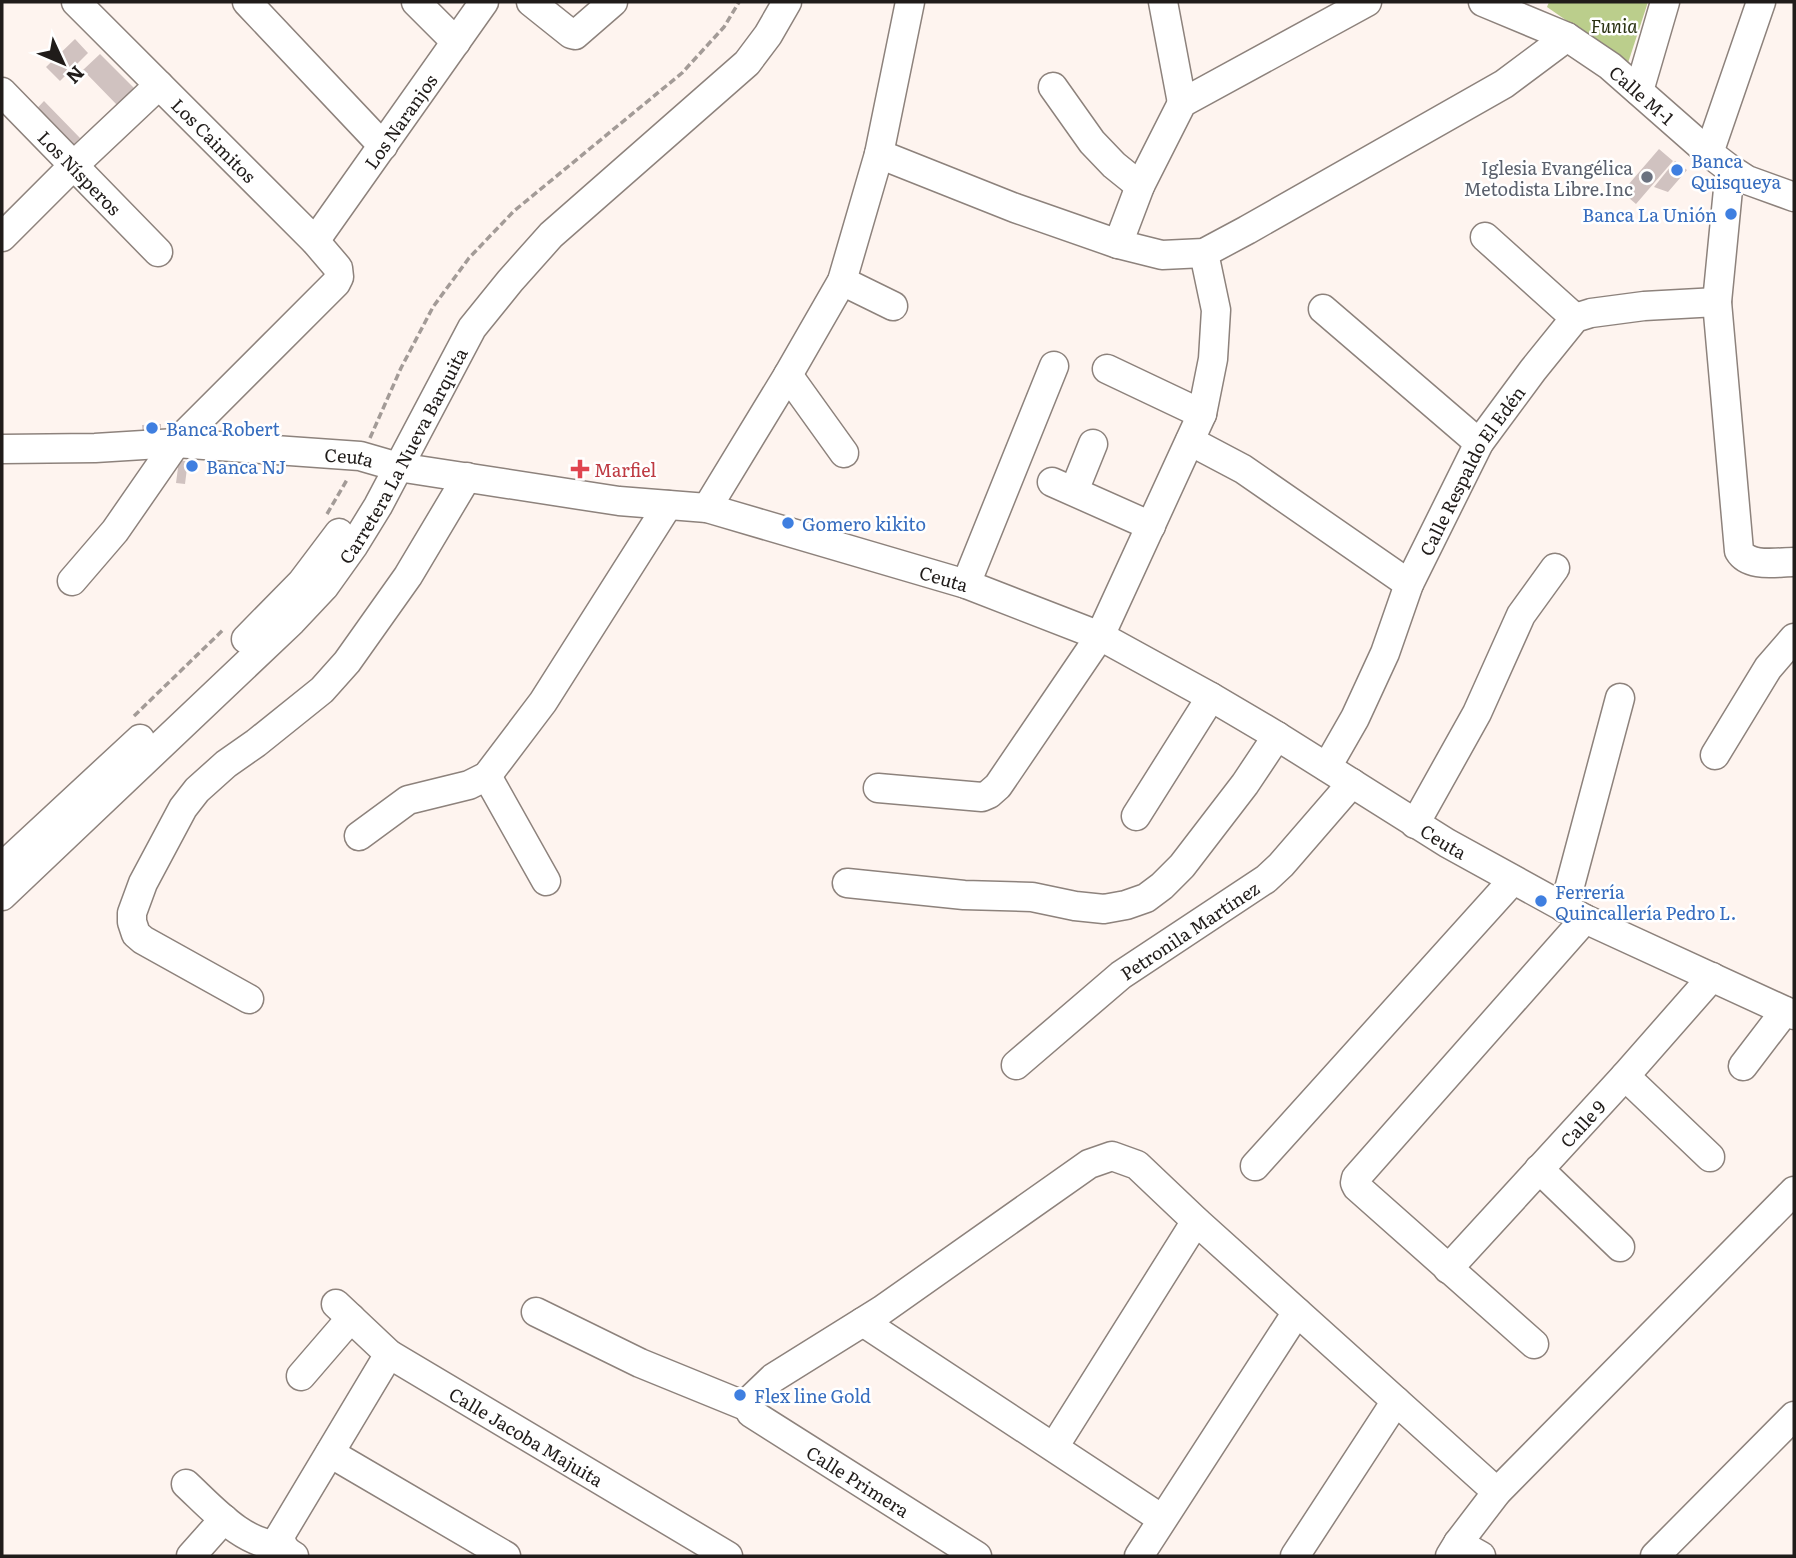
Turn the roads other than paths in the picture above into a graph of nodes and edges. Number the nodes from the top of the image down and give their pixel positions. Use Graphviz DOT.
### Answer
graph roads {
  1 [pos="76,2"];
  2 [pos="247,2"];
  3 [pos="416,2"];
  4 [pos="484,2"];
  5 [pos="531,2"];
  6 [pos="613,2"];
  7 [pos="765,2"];
  8 [pos="787,2"];
  9 [pos="910,2"];
  10 [pos="1163,2"];
  11 [pos="1367,2"];
  12 [pos="1483,2"];
  13 [pos="1665,2"];
  14 [pos="1760,2"];
  15 [pos="1529,10"];
  16 [pos="1567,37"];
  17 [pos="456,42"];
  18 [pos="159,85"];
  19 [pos="1053,87"];
  20 [pos="1639,91"];
  21 [pos="2,92"];
  22 [pos="1182,103"];
  23 [pos="383,146"];
  24 [pos="878,154"];
  25 [pos="1720,161"];
  26 [pos="73,166"];
  27 [pos="1140,186"];
  28 [pos="1794,197"];
  29 [pos="2,237"];
  30 [pos="1485,237"];
  31 [pos="315,241"];
  32 [pos="1118,244"];
  33 [pos="158,252"];
  34 [pos="1204,253"];
  35 [pos="842,281"];
  36 [pos="1717,302"];
  37 [pos="893,306"];
  38 [pos="1323,309"];
  39 [pos="1575,318"];
  40 [pos="1054,366"];
  41 [pos="1107,369"];
  42 [pos="788,374"];
  43 [pos="1202,414"];
  44 [pos="1190,440"];
  45 [pos="176,443"];
  46 [pos="1479,443"];
  47 [pos="1093,444"];
  48 [pos="2,449"];
  49 [pos="844,453"];
  50 [pos="380,462"];
  51 [pos="467,477"];
  52 [pos="668,505"];
  53 [pos="707,508"];
  54 [pos="1152,526"];
  55 [pos="1794,562"];
  56 [pos="1555,568"];
  57 [pos="72,581"];
  58 [pos="966,584"];
  59 [pos="1409,584"];
  60 [pos="1100,636"];
  61 [pos="1794,638"];
  62 [pos="1211,697"];
  63 [pos="1620,698"];
  64 [pos="1277,736"];
  65 [pos="1715,755"];
  66 [pos="1327,766"];
  67 [pos="487,776"];
  68 [pos="1352,783"];
  69 [pos="878,788"];
  70 [pos="1136,816"];
  71 [pos="1415,824"];
  72 [pos="359,836"];
  73 [pos="2,867"];
  74 [pos="1513,880"];
  75 [pos="545,881"];
  76 [pos="847,883"];
  77 [pos="2,896"];
  78 [pos="1575,914"];
  79 [pos="1712,976"];
  80 [pos="248,999"];
  81 [pos="1790,1013"];
  82 [pos="1016,1065"];
  83 [pos="1743,1066"];
  84 [pos="1625,1076"];
  85 [pos="1710,1157"];
  86 [pos="1255,1166"];
  87 [pos="1539,1169"];
  88 [pos="1794,1191"];
  89 [pos="1196,1221"];
  90 [pos="1620,1247"];
  91 [pos="1448,1269"];
  92 [pos="536,1312"];
  93 [pos="1297,1312"];
  94 [pos="863,1322"];
  95 [pos="1534,1344"];
  96 [pos="389,1354"];
  97 [pos="301,1376"];
  98 [pos="1396,1401"];
  99 [pos="749,1404"];
  100 [pos="1794,1416"];
  101 [pos="1054,1447"];
  102 [pos="330,1453"];
  103 [pos="186,1484"];
  104 [pos="1497,1492"];
  105 [pos="224,1519"];
  106 [pos="1162,1519"];
  107 [pos="288,1551"];
  108 [pos="1463,1552"];
  109 [pos="191,1556"];
  110 [pos="506,1556"];
  111 [pos="728,1556"];
  112 [pos="977,1556"];
  113 [pos="1139,1556"];
  114 [pos="1296,1556"];
  115 [pos="1655,1556"];
  1 -- 18 [label="street, Los Caimitos"];
  2 -- 23 [label="street"];
  3 -- 17 [label="street"];
  4 -- 17 [label="street, Los Naranjos"];
  5 -- 6 [label="street"];
  7 -- 50 [label="street, Carretera La Nueva Barquita"];
  8 -- 50 [label="street, Carretera La Nueva Barquita"];
  9 -- 24 [label="street"];
  10 -- 22 [label="street"];
  11 -- 22 [label="street"];
  12 -- 15 [label="street, Calle M-1"];
  13 -- 20 [label="street"];
  14 -- 25 [label="street"];
  15 -- 16 [label="street, Calle M-1"];
  16 -- 20 [label="street, Calle M-1"];
  16 -- 34 [label="street"];
  17 -- 23 [label="street, Los Naranjos"];
  18 -- 26 [label="street"];
  18 -- 31 [label="street, Los Caimitos"];
  19 -- 27 [label="street"];
  20 -- 25 [label="street, Calle M-1"];
  21 -- 26 [label="street, Los Nísperos"];
  22 -- 27 [label="street"];
  23 -- 31 [label="street, Los Naranjos"];
  24 -- 32 [label="street"];
  24 -- 35 [label="street"];
  25 -- 28 [label="street, Calle M-1"];
  25 -- 36 [label="street"];
  26 -- 29 [label="street"];
  26 -- 33 [label="street, Los Nísperos"];
  27 -- 32 [label="street"];
  30 -- 39 [label="street"];
  31 -- 45 [label="street, Los Caimitos"];
  32 -- 34 [label="street"];
  34 -- 43 [label="street"];
  35 -- 37 [label="street"];
  35 -- 42 [label="street"];
  36 -- 39 [label="street"];
  36 -- 55 [label="street"];
  38 -- 46 [label="street"];
  39 -- 46 [label="street, Calle Respaldo El Edén"];
  40 -- 58 [label="street"];
  41 -- 43 [label="street"];
  42 -- 49 [label="street"];
  42 -- 53 [label="street"];
  43 -- 44 [label="street"];
  44 -- 54 [label="street"];
  44 -- 59 [label="street"];
  45 -- 48 [label="street, Ceuta"];
  45 -- 50 [label="street, Ceuta"];
  45 -- 57 [label="street"];
  46 -- 59 [label="street, Calle Respaldo El Edén"];
  47 -- 54 [label="street"];
  50 -- 51 [label="street, Ceuta"];
  50 -- 73 [label="street, Carretera La Nueva Barquita"];
  50 -- 77 [label="street, Carretera La Nueva Barquita"];
  51 -- 52 [label="street, Ceuta"];
  51 -- 80 [label="street"];
  52 -- 53 [label="street, Ceuta"];
  52 -- 67 [label="street"];
  53 -- 58 [label="street, Ceuta"];
  54 -- 60 [label="street"];
  56 -- 71 [label="street"];
  58 -- 60 [label="street, Ceuta"];
  59 -- 66 [label="street, Calle Respaldo El Edén"];
  60 -- 62 [label="street, Ceuta"];
  60 -- 69 [label="street"];
  61 -- 65 [label="street"];
  62 -- 64 [label="street, Ceuta"];
  62 -- 70 [label="street"];
  63 -- 78 [label="street"];
  64 -- 66 [label="street, Ceuta"];
  64 -- 76 [label="street"];
  66 -- 68 [label="street, Ceuta"];
  67 -- 72 [label="street"];
  67 -- 75 [label="street"];
  68 -- 71 [label="street, Ceuta"];
  68 -- 82 [label="street, Petronila Martínez"];
  71 -- 74 [label="street, Ceuta"];
  74 -- 78 [label="street, Ceuta"];
  74 -- 86 [label="street"];
  78 -- 79 [label="street, Ceuta"];
  78 -- 91 [label="street"];
  79 -- 81 [label="street, Ceuta"];
  79 -- 84 [label="street, Calle 9"];
  81 -- 83 [label="street"];
  84 -- 85 [label="street"];
  84 -- 87 [label="street, Calle 9"];
  87 -- 90 [label="street"];
  87 -- 91 [label="street, Calle 9"];
  88 -- 104 [label="street"];
  89 -- 93 [label="street"];
  89 -- 94 [label="street"];
  89 -- 101 [label="street"];
  91 -- 95 [label="street"];
  92 -- 99 [label="street, Calle Primera"];
  93 -- 98 [label="street"];
  93 -- 106 [label="street"];
  94 -- 99 [label="street"];
  94 -- 101 [label="street"];
  96 -- 97 [label="street, Calle Jacoba Majuita"];
  96 -- 102 [label="street"];
  96 -- 111 [label="street, Calle Jacoba Majuita"];
  98 -- 104 [label="street"];
  98 -- 114 [label="street"];
  99 -- 112 [label="street, Calle Primera"];
  100 -- 115 [label="street"];
  101 -- 106 [label="street"];
  102 -- 107 [label="street"];
  102 -- 110 [label="street"];
  103 -- 105 [label="street"];
  104 -- 108 [label="street"];
  105 -- 107 [label="street"];
  105 -- 109 [label="street"];
  106 -- 113 [label="street"];
}
